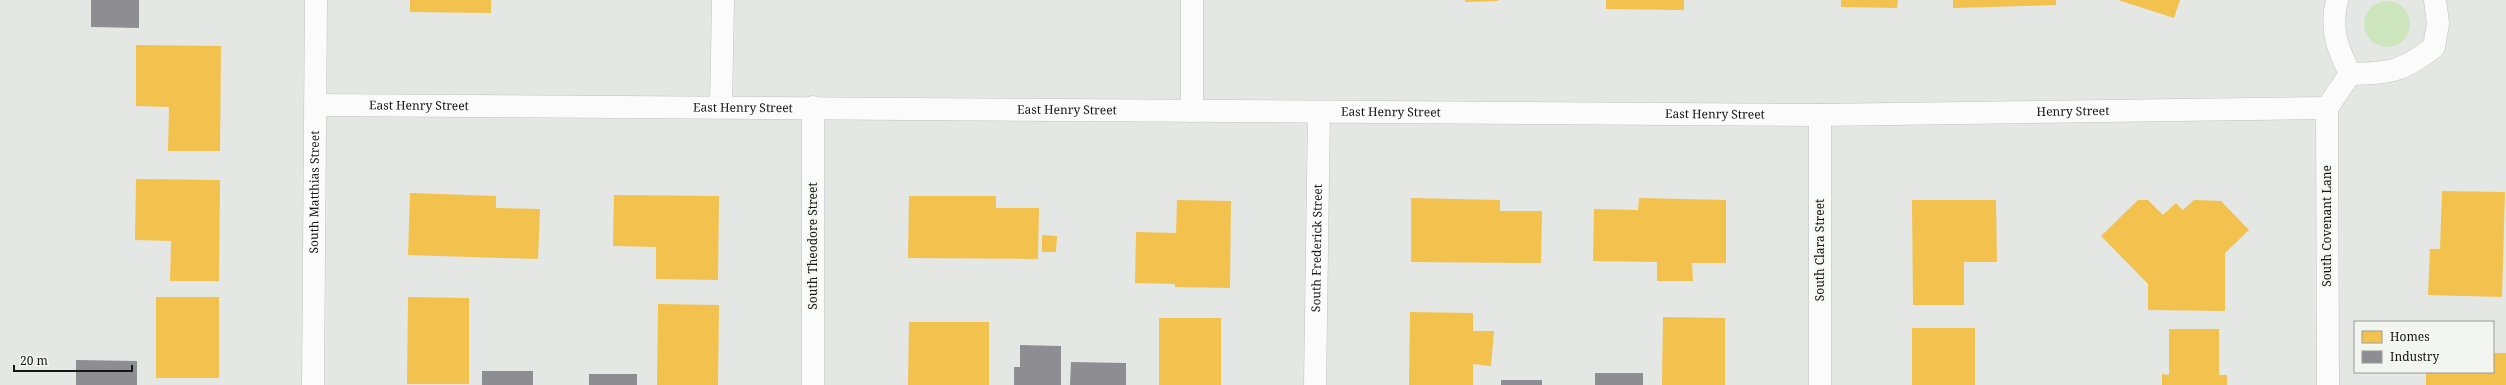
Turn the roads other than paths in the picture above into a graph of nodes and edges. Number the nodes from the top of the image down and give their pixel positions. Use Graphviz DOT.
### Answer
graph roads {
  1 [pos="316,0"];
  2 [pos="724,0"];
  3 [pos="1192,0"];
  4 [pos="2337,0"];
  5 [pos="2434,0"];
  6 [pos="2350,74"];
  7 [pos="315,105"];
  8 [pos="721,107"];
  9 [pos="813,107"];
  10 [pos="2327,108"];
  11 [pos="1192,111"];
  12 [pos="1319,112"];
  13 [pos="1820,115"];
  14 [pos="313,385"];
  15 [pos="813,385"];
  16 [pos="1315,385"];
  17 [pos="1820,385"];
  18 [pos="2328,385"];
  1 -- 7 [label="street, South Matthias Street"];
  2 -- 8 [label="street"];
  3 -- 11 [label="street"];
  4 -- 6 [label="street"];
  5 -- 6 [label="street"];
  6 -- 10 [label="street"];
  7 -- 8 [label="street, East Henry Street"];
  7 -- 14 [label="street, South Matthias Street"];
  8 -- 9 [label="street, East Henry Street"];
  9 -- 11 [label="street, East Henry Street"];
  9 -- 15 [label="street, South Theodore Street"];
  10 -- 13 [label="street, Henry Street"];
  10 -- 18 [label="street, South Covenant Lane"];
  11 -- 12 [label="street, East Henry Street"];
  12 -- 13 [label="street, East Henry Street"];
  12 -- 16 [label="street, South Frederick Street"];
  13 -- 17 [label="street, South Clara Street"];
}
